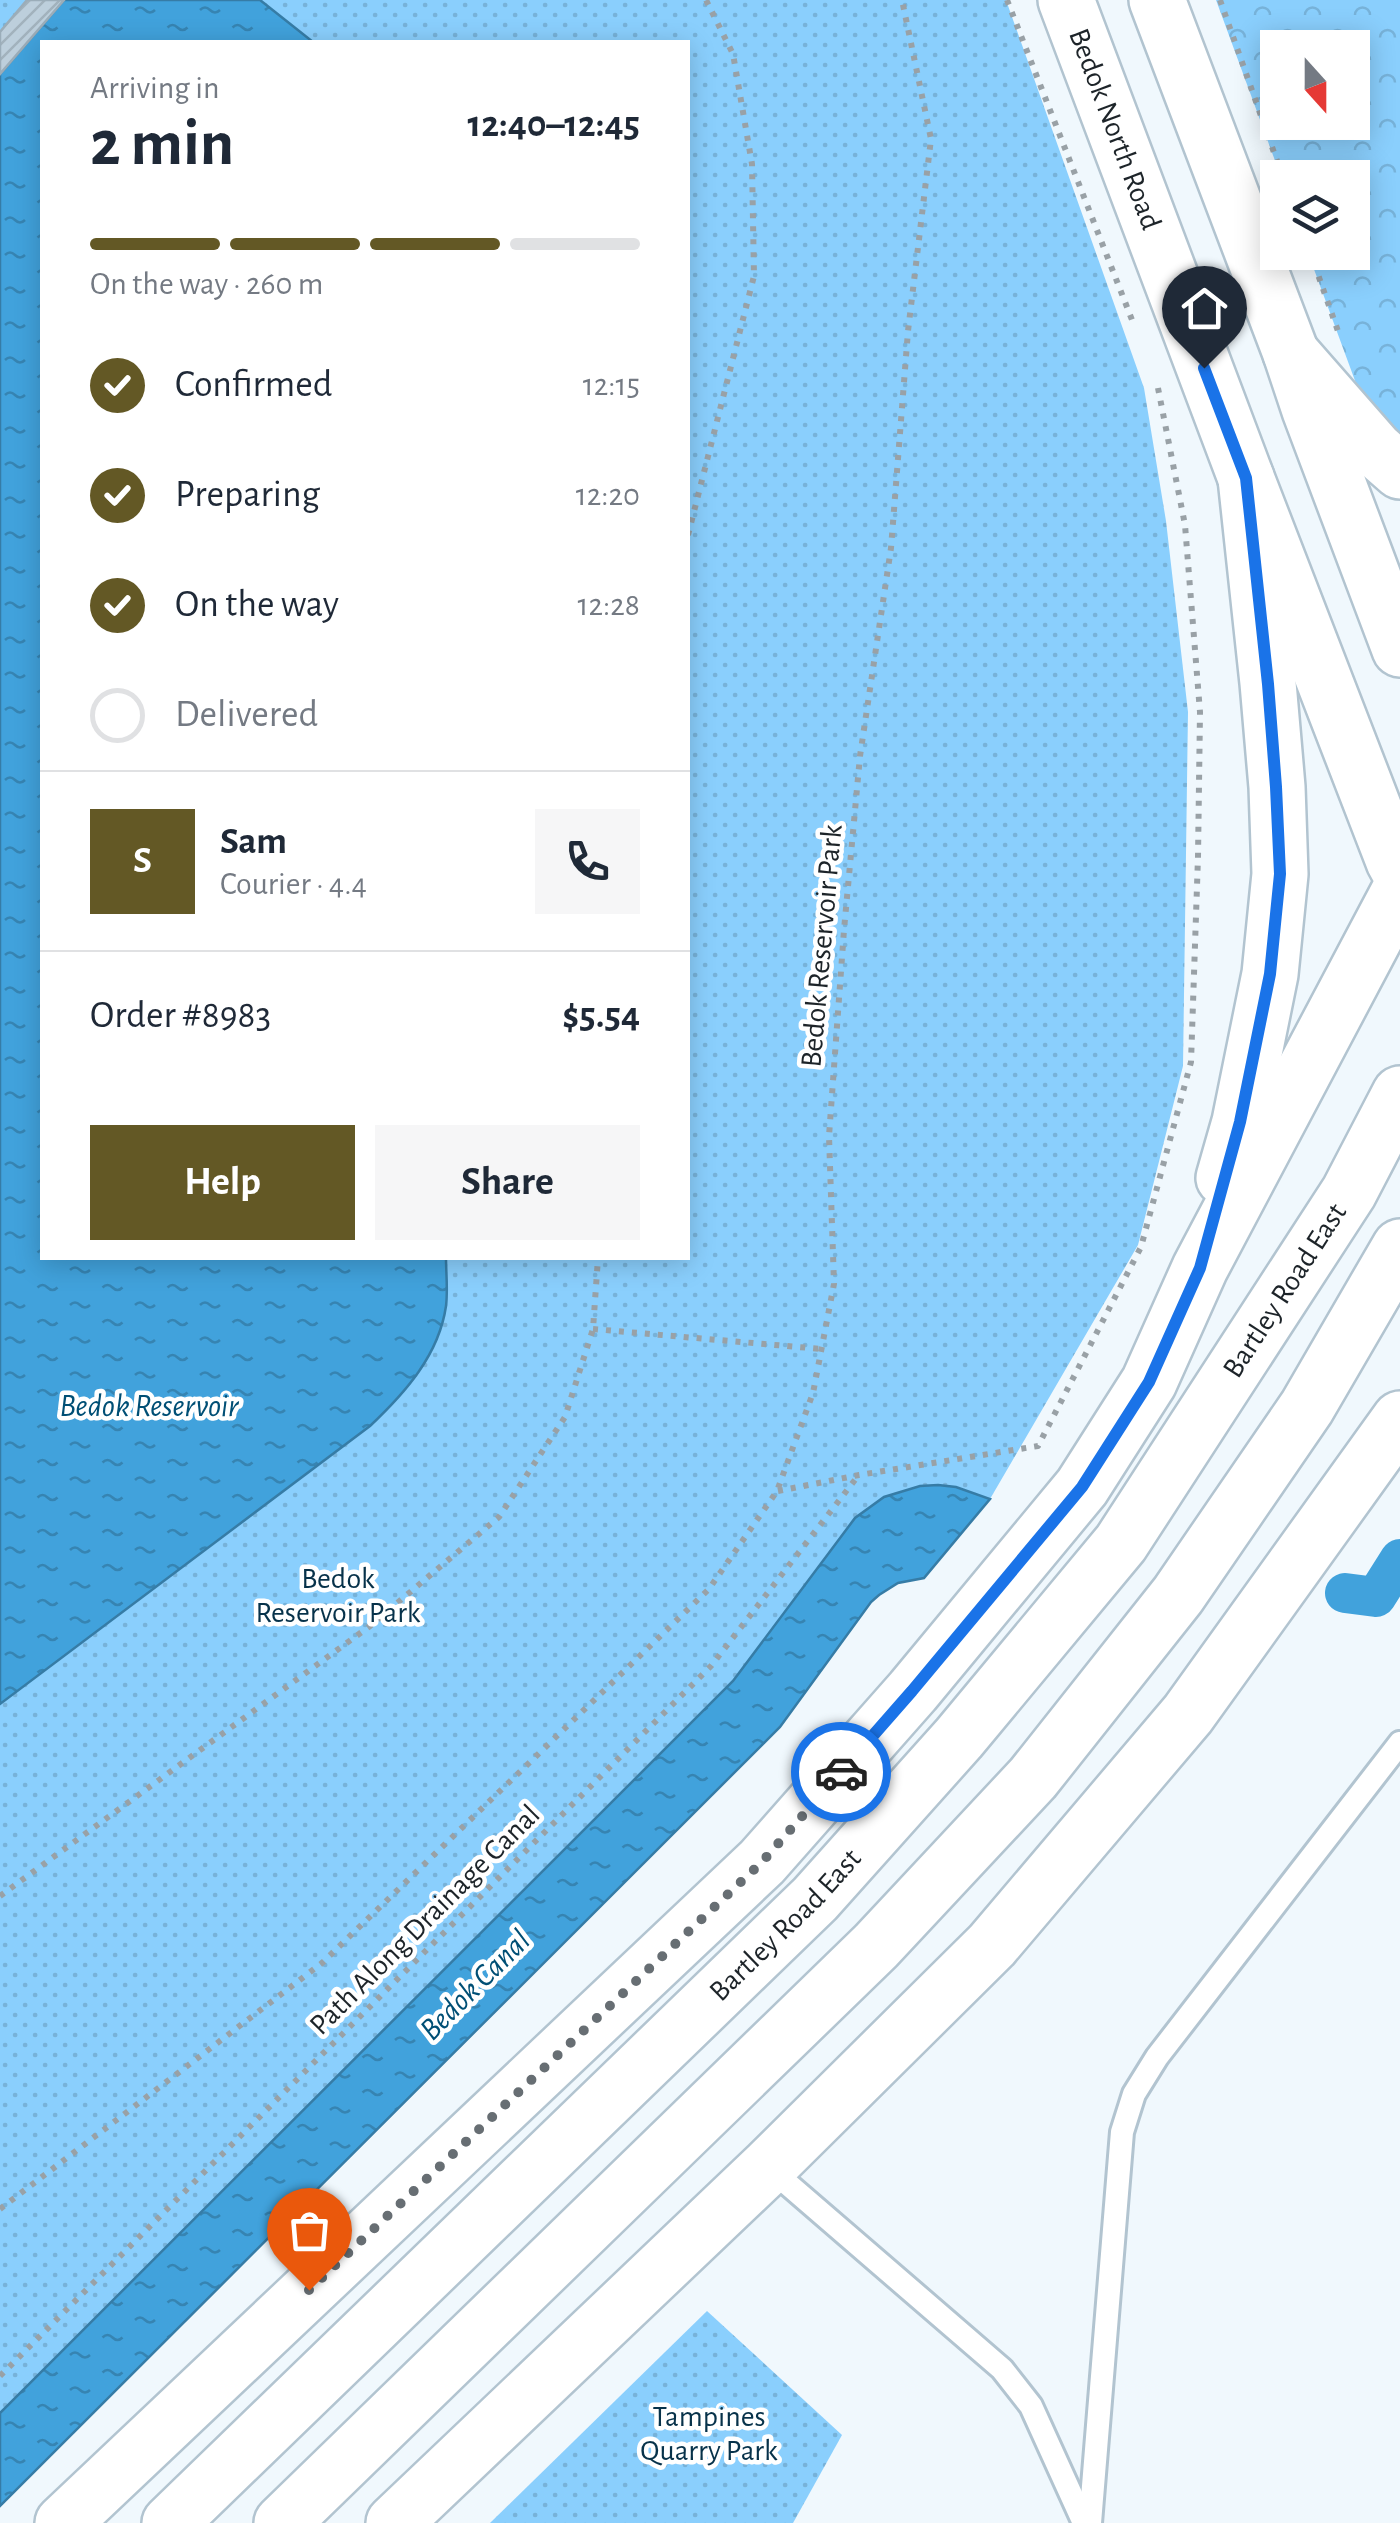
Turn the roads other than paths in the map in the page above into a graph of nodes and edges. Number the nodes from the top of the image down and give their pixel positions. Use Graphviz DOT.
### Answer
graph roads {
  1 [pos="1066,0"];
  2 [pos="1157,0"];
  3 [pos="1291,352"];
  4 [pos="1400,472"];
  5 [pos="1246,478"];
  6 [pos="1400,649"];
  7 [pos="1400,872"];
  8 [pos="1400,890"];
  9 [pos="1400,1094"];
  10 [pos="1400,1247"];
  11 [pos="1200,1268"];
  12 [pos="1400,1419"];
  13 [pos="1400,1742"];
  14 [pos="768,2167"];
  15 [pos="62,2523"];
  16 [pos="170,2523"];
  17 [pos="282,2523"];
  18 [pos="394,2523"];
  19 [pos="1087,2523"];
  1 -- 5 [label="main road, Bedok North Road"];
  2 -- 3 [label="main road"];
  3 -- 4 [label="main road"];
  3 -- 6 [label="main road"];
  5 -- 7 [label="main road, Bedok North Road"];
  5 -- 11 [label="main road"];
  8 -- 11 [label="main road"];
  9 -- 16 [label="main road, Bartley Road East"];
  10 -- 17 [label="main road"];
  11 -- 15 [label="main road"];
  12 -- 14 [label="main road"];
  13 -- 19 [label="lane"];
  14 -- 18 [label="main road"];
  14 -- 19 [label="lane"];
}
